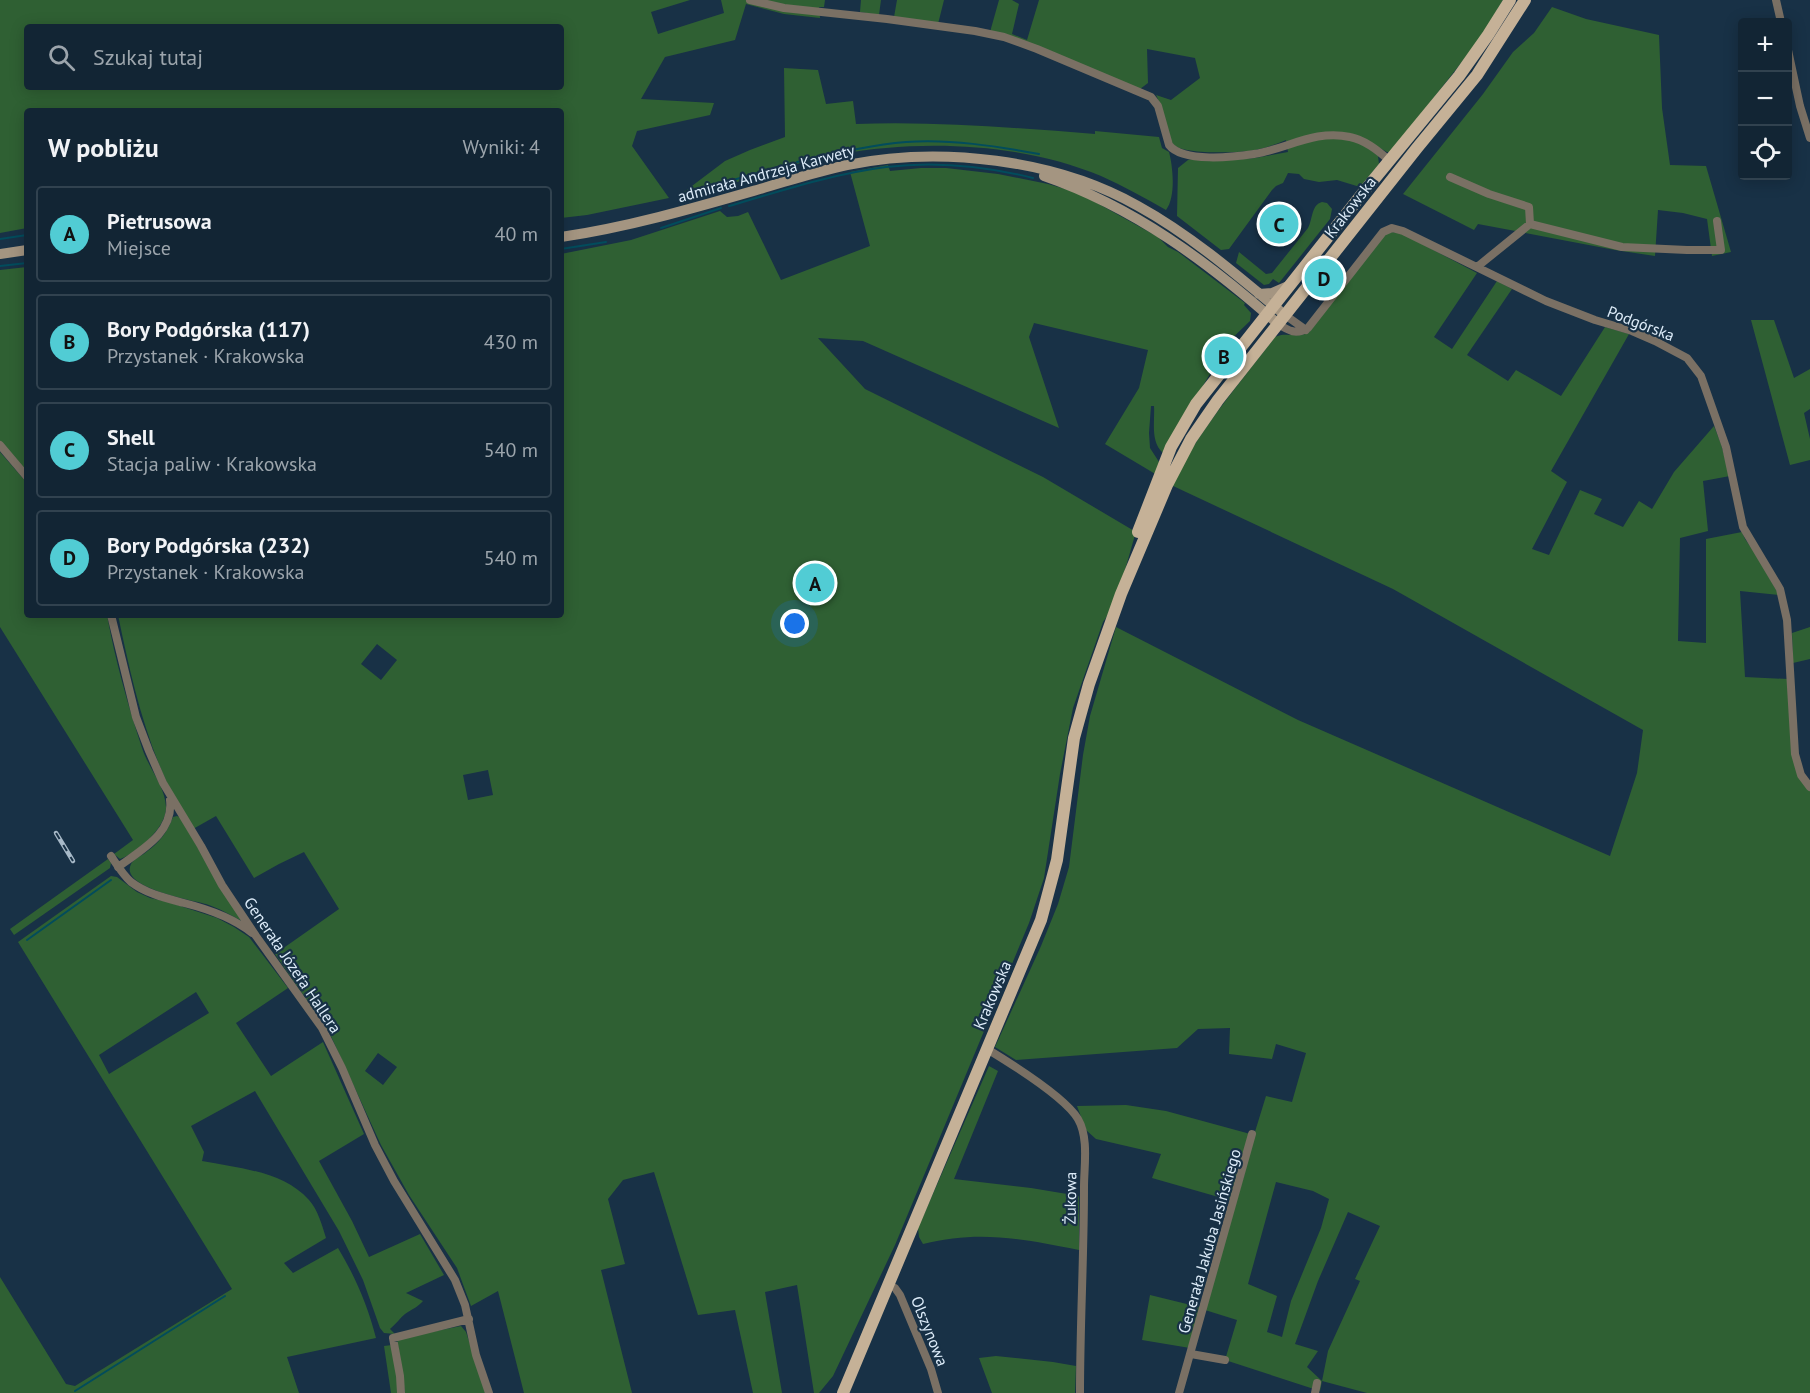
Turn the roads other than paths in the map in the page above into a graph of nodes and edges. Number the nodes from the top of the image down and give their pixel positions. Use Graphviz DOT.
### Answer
graph roads {
  1 [pos="750,0"];
  2 [pos="1510,0"];
  3 [pos="1525,0"];
  4 [pos="1776,0"];
  5 [pos="1780,18"];
  6 [pos="1792,69"];
  7 [pos="1810,138"];
  8 [pos="1389,160"];
  9 [pos="1016,165"];
  10 [pos="1450,177"];
  11 [pos="1717,221"];
  12 [pos="1530,225"];
  13 [pos="564,236"];
  14 [pos="24,250"];
  15 [pos="0,254"];
  16 [pos="1476,267"];
  17 [pos="1288,286"];
  18 [pos="1259,294"];
  19 [pos="1270,309"];
  20 [pos="1282,320"];
  21 [pos="0,445"];
  22 [pos="24,473"];
  23 [pos="1121,594"];
  24 [pos="112,618"];
  25 [pos="1810,787"];
  26 [pos="169,796"];
  27 [pos="111,856"];
  28 [pos="118,867"];
  29 [pos="256,936"];
  30 [pos="987,1049"];
  31 [pos="1252,1134"];
  32 [pos="889,1285"];
  33 [pos="469,1319"];
  34 [pos="1191,1354"];
  35 [pos="1225,1360"];
  36 [pos="1317,1383"];
  37 [pos="401,1393"];
  38 [pos="489,1393"];
  39 [pos="843,1393"];
  40 [pos="938,1393"];
  41 [pos="1080,1393"];
  42 [pos="1179,1393"];
  43 [pos="1315,1393"];
  1 -- 8 [label="street"];
  2 -- 8 [label="main road, Krakowska"];
  3 -- 20 [label="main road, Krakowska"];
  4 -- 5 [label="street"];
  6 -- 7 [label="street"];
  8 -- 17 [label="main road, Krakowska"];
  9 -- 13 [label="main road, admirała Andrzeja Karwety"];
  9 -- 18 [label="main road, admirała Andrzeja Karwety"];
  9 -- 19 [label="main road, admirała Andrzeja Karwety"];
  10 -- 12 [label="street"];
  11 -- 12 [label="street"];
  12 -- 16 [label="street"];
  14 -- 15 [label="main road"];
  16 -- 20 [label="street, Podgórska"];
  16 -- 25 [label="street, Podgórska"];
  17 -- 18 [label="main road"];
  17 -- 19 [label="main road, Krakowska"];
  18 -- 19 [label="main road, admirała Andrzeja Karwety"];
  19 -- 20 [label="main road, admirała Andrzeja Karwety"];
  19 -- 23 [label="main road, Krakowska"];
  20 -- 23 [label="main road, Krakowska"];
  21 -- 22 [label="street"];
  23 -- 30 [label="main road, Krakowska"];
  24 -- 26 [label="street, Generała Józefa Hallera"];
  26 -- 28 [label="street"];
  26 -- 29 [label="street, Generała Józefa Hallera"];
  27 -- 28 [label="street"];
  28 -- 29 [label="street"];
  29 -- 33 [label="street, Generała Józefa Hallera"];
  30 -- 32 [label="main road, Krakowska"];
  30 -- 41 [label="street, Żukowa"];
  31 -- 34 [label="street, Generała Jakuba Jasińskiego"];
  32 -- 39 [label="main road, Krakowska"];
  32 -- 40 [label="street, Olszynowa"];
  33 -- 37 [label="street"];
  33 -- 38 [label="street, Generała Józefa Hallera"];
  34 -- 35 [label="street, Generała Jakuba Jasińskiego"];
  34 -- 42 [label="street, Generała Jakuba Jasińskiego"];
  36 -- 43 [label="street"];
}
